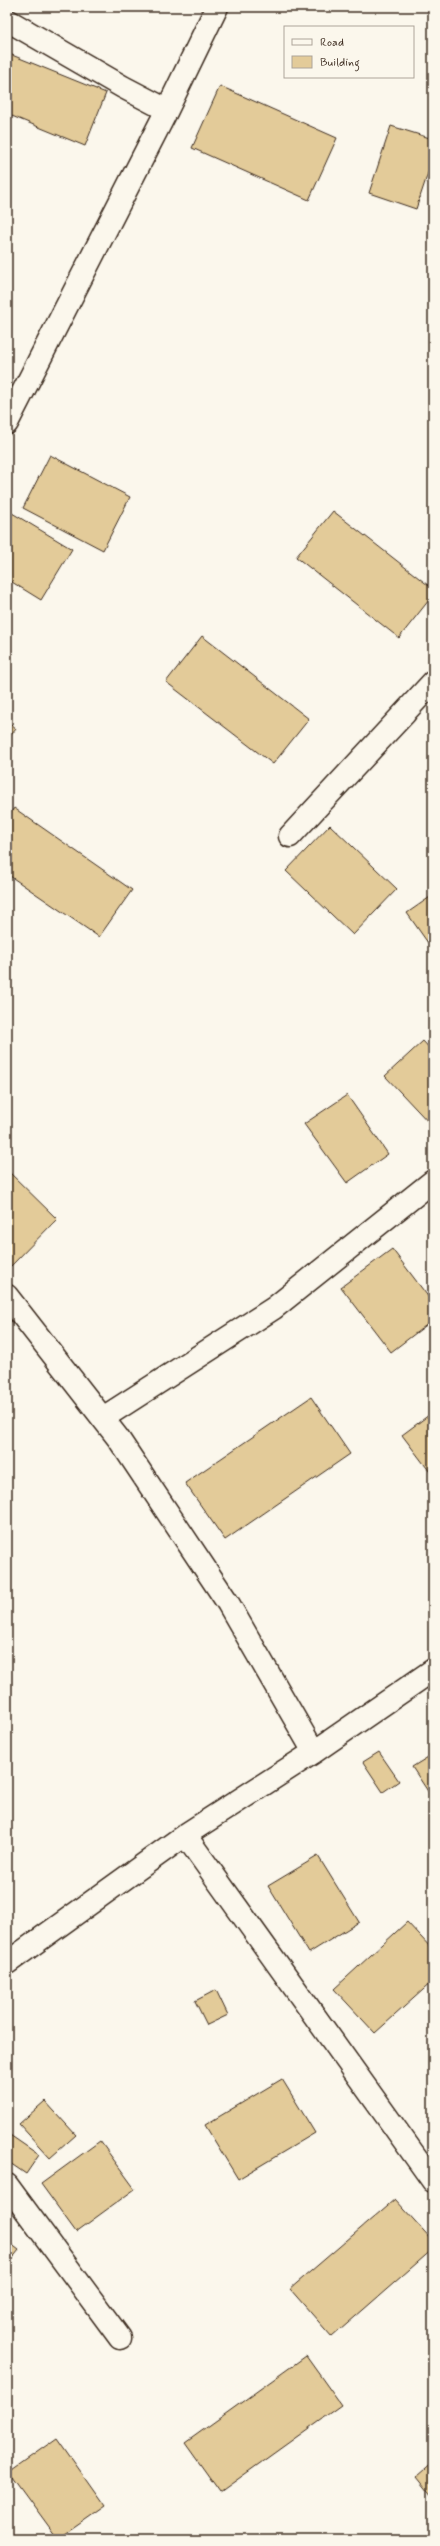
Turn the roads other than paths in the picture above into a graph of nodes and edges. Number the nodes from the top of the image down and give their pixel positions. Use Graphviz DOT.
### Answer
graph roads {
  1 [pos="217,7"];
  2 [pos="7,20"];
  3 [pos="167,110"];
  4 [pos="13,401"];
  5 [pos="7,424"];
  6 [pos="433,682"];
  7 [pos="404,713"];
  8 [pos="350,779"];
  9 [pos="290,836"];
  10 [pos="433,1181"];
  11 [pos="7,1296"];
  12 [pos="103,1418"];
  13 [pos="433,1670"];
  14 [pos="314,1752"];
  15 [pos="185,1835"];
  16 [pos="7,1963"];
  17 [pos="433,2181"];
  18 [pos="7,2185"];
  19 [pos="120,2338"];
  1 -- 3 [label="street"];
  2 -- 3 [label="street"];
  3 -- 4 [label="street"];
  4 -- 5 [label="street"];
  6 -- 9 [label="street"];
  7 -- 9 [label="street"];
  8 -- 9 [label="street"];
  10 -- 12 [label="street"];
  11 -- 12 [label="street"];
  12 -- 14 [label="street"];
  13 -- 14 [label="street"];
  14 -- 15 [label="street"];
  15 -- 16 [label="street"];
  15 -- 17 [label="street"];
  18 -- 19 [label="street"];
}
